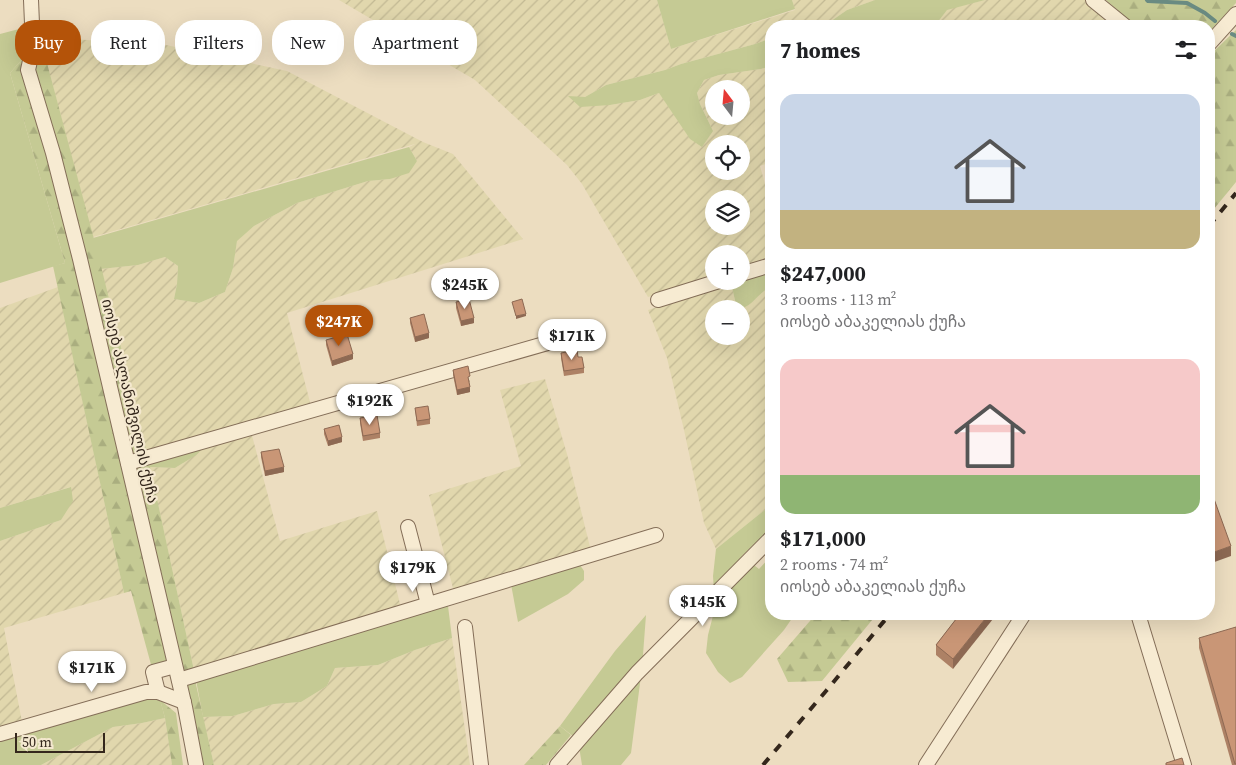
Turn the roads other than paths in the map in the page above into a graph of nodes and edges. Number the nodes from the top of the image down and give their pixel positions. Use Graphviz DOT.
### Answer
graph roads {
  1 [pos="31,0"];
  2 [pos="1093,0"];
  3 [pos="1236,14"];
  4 [pos="1118,20"];
  5 [pos="1215,37"];
  6 [pos="765,267"];
  7 [pos="750,271"];
  8 [pos="705,285"];
  9 [pos="658,300"];
  10 [pos="586,332"];
  11 [pos="128,463"];
  12 [pos="408,527"];
  13 [pos="656,535"];
  14 [pos="765,544"];
  15 [pos="428,604"];
  16 [pos="1020,620"];
  17 [pos="1140,620"];
  18 [pos="464,627"];
  19 [pos="175,666"];
  20 [pos="179,680"];
  21 [pos="158,692"];
  22 [pos="184,702"];
  23 [pos="0,734"];
  24 [pos="196,765"];
  25 [pos="481,765"];
  26 [pos="557,765"];
  27 [pos="926,765"];
  28 [pos="1184,765"];
  1 -- 11 [label="street, იოსებ ასლანიშვილის ქუჩა"];
  2 -- 4 [label="street"];
  3 -- 5 [label="street"];
  6 -- 7 [label="street"];
  8 -- 9 [label="street"];
  10 -- 11 [label="street"];
  11 -- 19 [label="street, იოსებ ასლანიშვილის ქუჩა"];
  12 -- 15 [label="street"];
  13 -- 15 [label="street"];
  14 -- 26 [label="street"];
  15 -- 20 [label="street"];
  16 -- 27 [label="street"];
  17 -- 28 [label="street"];
  18 -- 25 [label="street"];
  19 -- 20 [label="street, იოსებ ასლანიშვილის ქუჩა"];
  19 -- 21 [label="street"];
  20 -- 22 [label="street, იოსებ ასლანიშვილის ქუჩა"];
  21 -- 22 [label="street"];
  21 -- 23 [label="street"];
  22 -- 24 [label="street, იოსებ ასლანიშვილის ქუჩა"];
}
